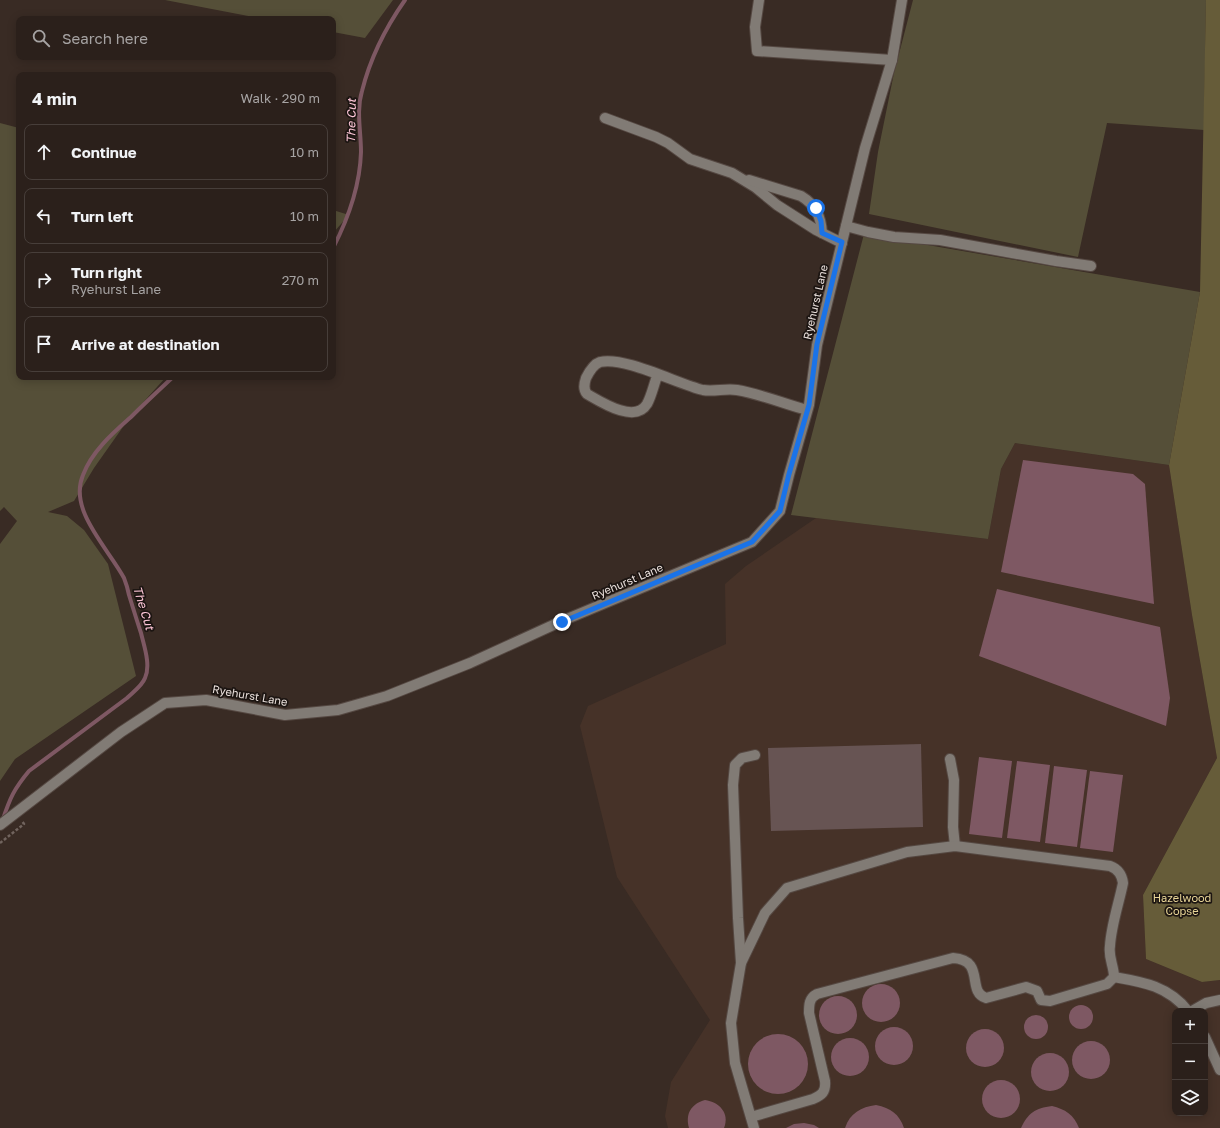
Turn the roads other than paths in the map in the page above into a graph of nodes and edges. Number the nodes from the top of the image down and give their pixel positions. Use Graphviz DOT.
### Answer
graph roads {
  1 [pos="759,0"];
  2 [pos="902,0"];
  3 [pos="892,60"];
  4 [pos="605,118"];
  5 [pos="739,177"];
  6 [pos="846,226"];
  7 [pos="822,233"];
  8 [pos="842,242"];
  9 [pos="1091,266"];
  10 [pos="658,374"];
  11 [pos="807,410"];
  12 [pos="755,755"];
  13 [pos="950,759"];
  14 [pos="0,826"];
  15 [pos="955,846"];
  16 [pos="741,962"];
  17 [pos="1114,977"];
  18 [pos="1220,1000"];
  19 [pos="1186,1008"];
  20 [pos="1197,1008"];
  21 [pos="1208,1044"];
  22 [pos="1220,1070"];
  23 [pos="751,1117"];
  24 [pos="754,1128"];
  1 -- 3 [label="street"];
  2 -- 3 [label="street, Ryehurst Lane"];
  3 -- 6 [label="street, Ryehurst Lane"];
  4 -- 5 [label="street"];
  5 -- 7 [label="street"];
  5 -- 7 [label="street"];
  6 -- 8 [label="street, Ryehurst Lane"];
  6 -- 9 [label="street"];
  7 -- 8 [label="street"];
  8 -- 11 [label="street, Ryehurst Lane"];
  10 -- 10 [label="street"];
  10 -- 11 [label="street"];
  11 -- 14 [label="street, Ryehurst Lane"];
  12 -- 16 [label="street"];
  13 -- 15 [label="street"];
  15 -- 16 [label="street"];
  15 -- 17 [label="street"];
  16 -- 23 [label="street"];
  17 -- 19 [label="street"];
  17 -- 23 [label="street"];
  18 -- 20 [label="street"];
  21 -- 22 [label="street"];
  23 -- 24 [label="street"];
}
